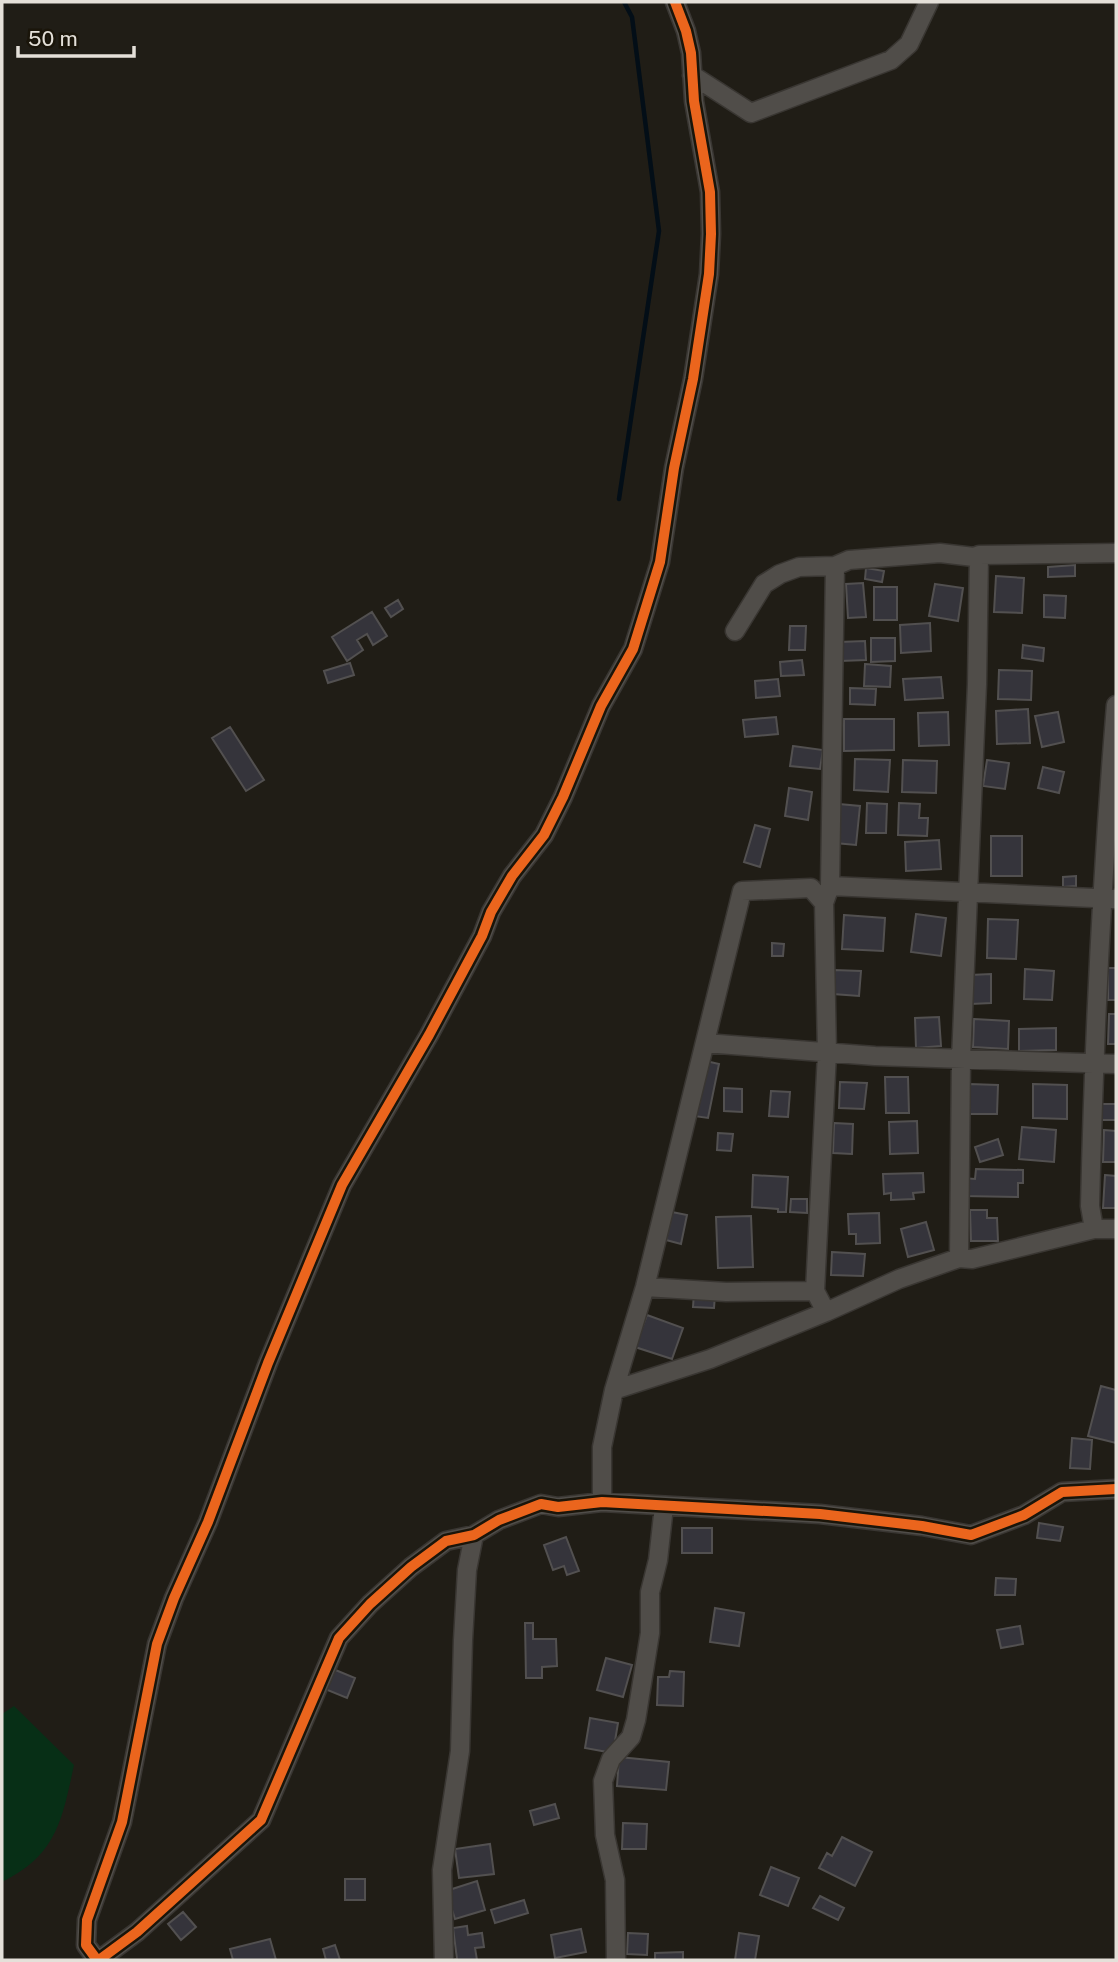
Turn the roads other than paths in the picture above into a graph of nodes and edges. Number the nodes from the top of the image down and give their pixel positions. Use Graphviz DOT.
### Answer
graph roads {
  1 [pos="675,2"];
  2 [pos="929,2"];
  3 [pos="691,75"];
  4 [pos="1116,553"];
  5 [pos="979,555"];
  6 [pos="835,566"];
  7 [pos="736,631"];
  8 [pos="1116,705"];
  9 [pos="1115,739"];
  10 [pos="966,893"];
  11 [pos="827,895"];
  12 [pos="1109,899"];
  13 [pos="705,1043"];
  14 [pos="827,1053"];
  15 [pos="961,1059"];
  16 [pos="1094,1063"];
  17 [pos="1116,1064"];
  18 [pos="1094,1229"];
  19 [pos="1116,1229"];
  20 [pos="959,1258"];
  21 [pos="645,1287"];
  22 [pos="815,1291"];
  23 [pos="826,1312"];
  24 [pos="614,1390"];
  25 [pos="1116,1489"];
  26 [pos="602,1502"];
  27 [pos="664,1506"];
  28 [pos="474,1535"];
  29 [pos="98,1960"];
  30 [pos="444,1960"];
  31 [pos="616,1960"];
  1 -- 3 [label="street"];
  2 -- 3 [label="street"];
  3 -- 29 [label="street"];
  4 -- 5 [label="street"];
  5 -- 6 [label="street"];
  5 -- 10 [label="street"];
  6 -- 7 [label="street"];
  6 -- 11 [label="street"];
  8 -- 9 [label="street"];
  9 -- 12 [label="street"];
  10 -- 11 [label="street"];
  10 -- 12 [label="street"];
  10 -- 15 [label="street"];
  11 -- 13 [label="street"];
  11 -- 14 [label="street"];
  12 -- 16 [label="street"];
  13 -- 14 [label="street"];
  13 -- 21 [label="street"];
  14 -- 15 [label="street"];
  14 -- 22 [label="street"];
  15 -- 16 [label="street"];
  15 -- 20 [label="street"];
  16 -- 17 [label="street"];
  16 -- 18 [label="street"];
  18 -- 19 [label="street"];
  18 -- 20 [label="street"];
  20 -- 23 [label="street"];
  21 -- 22 [label="street"];
  21 -- 24 [label="street"];
  22 -- 23 [label="street"];
  23 -- 24 [label="street"];
  24 -- 26 [label="street"];
  25 -- 27 [label="street"];
  26 -- 27 [label="street"];
  26 -- 28 [label="street"];
  27 -- 31 [label="street"];
  28 -- 29 [label="street"];
  28 -- 30 [label="street"];
}
